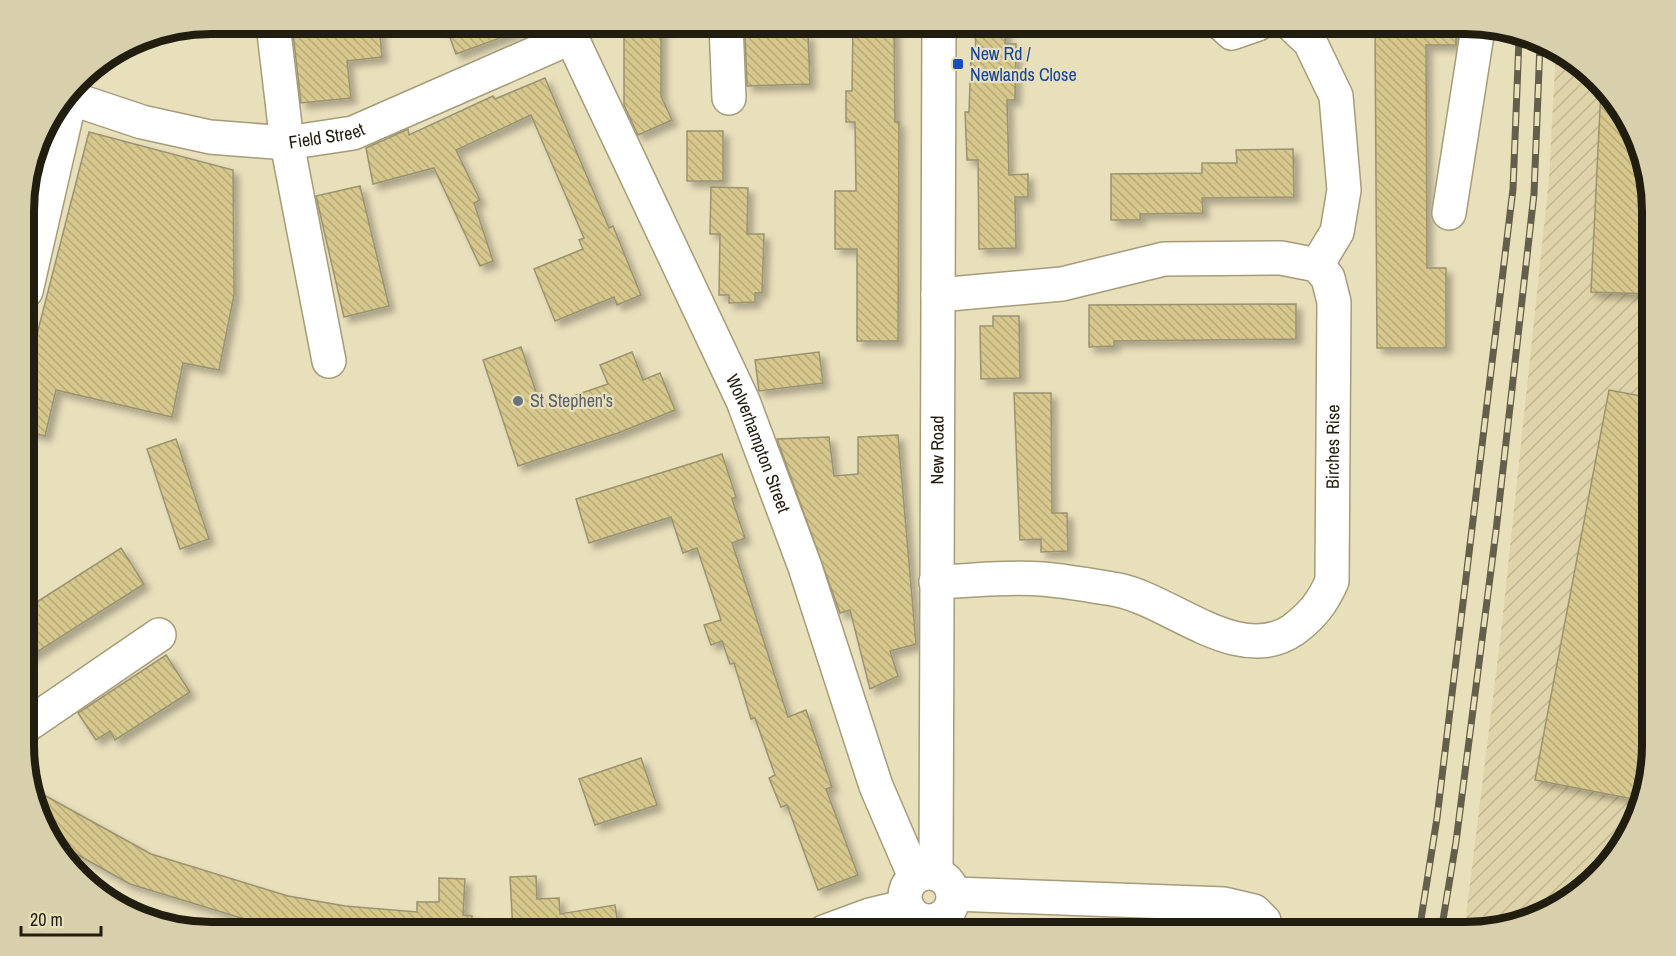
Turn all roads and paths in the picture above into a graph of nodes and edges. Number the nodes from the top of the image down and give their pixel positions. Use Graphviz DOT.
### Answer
graph roads {
  1 [pos="274,34"];
  2 [pos="561,34"];
  3 [pos="568,34"];
  4 [pos="726,34"];
  5 [pos="939,34"];
  6 [pos="1302,34"];
  7 [pos="1477,35"];
  8 [pos="729,98"];
  9 [pos="75,100"];
  10 [pos="66,110"];
  11 [pos="287,142"];
  12 [pos="1449,213"];
  13 [pos="35,251"];
  14 [pos="1317,265"];
  15 [pos="938,295"];
  16 [pos="329,362"];
  17 [pos="936,582"];
  18 [pos="159,635"];
  19 [pos="35,720"];
  20 [pos="935,906"];
  21 [pos="852,921"];
  22 [pos="1264,921"];
  1 -- 11 [label="street"];
  2 -- 11 [label="street, Field Street"];
  3 -- 20 [label="street, Wolverhampton Street"];
  4 -- 8 [label="street"];
  5 -- 15 [label="street, New Road"];
  6 -- 14 [label="street"];
  7 -- 12 [label="street"];
  9 -- 11 [label="street, Field Street"];
  10 -- 13 [label="street"];
  11 -- 16 [label="street"];
  14 -- 15 [label="street"];
  14 -- 17 [label="street, Birches Rise"];
  15 -- 17 [label="street, New Road"];
  17 -- 20 [label="street, New Road"];
  18 -- 19 [label="street"];
  20 -- 21 [label="street"];
  20 -- 22 [label="street"];
}
